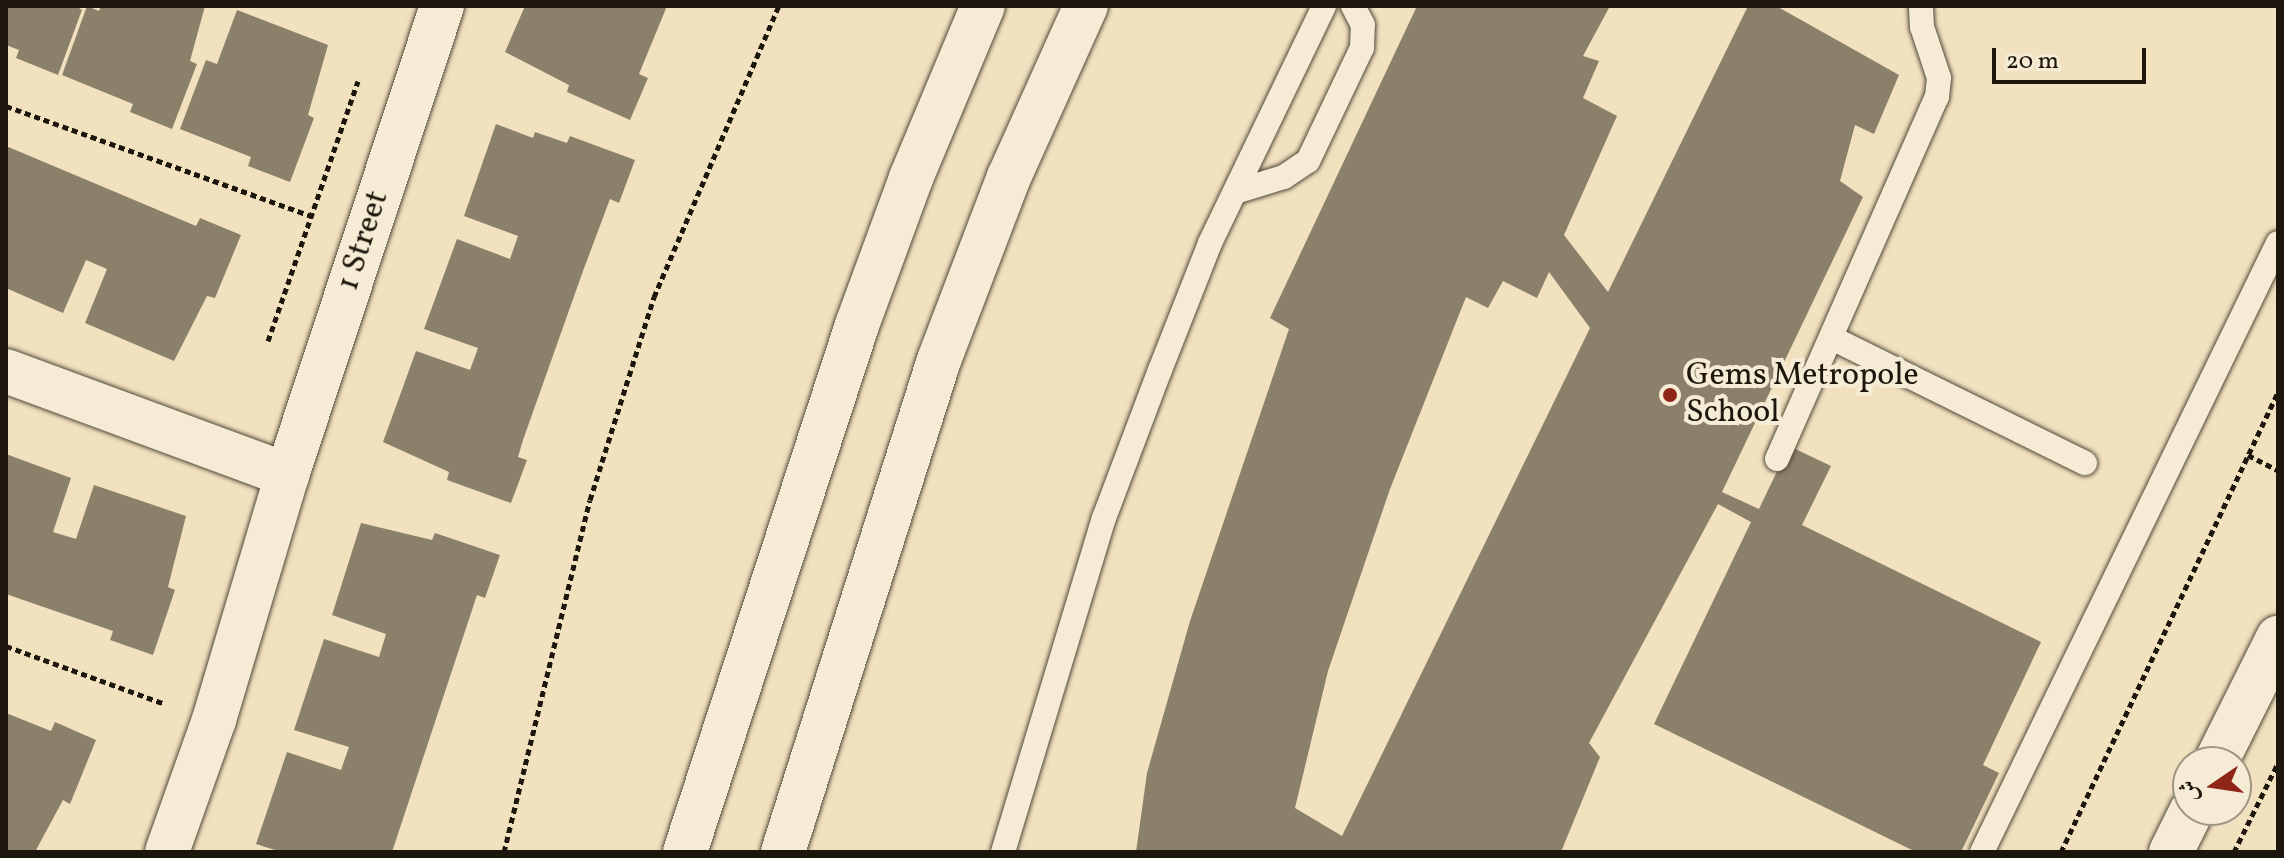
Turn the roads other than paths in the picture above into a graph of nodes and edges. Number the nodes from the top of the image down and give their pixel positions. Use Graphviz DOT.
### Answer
graph roads {
  1 [pos="442,6"];
  2 [pos="983,6"];
  3 [pos="1086,6"];
  4 [pos="1324,6"];
  5 [pos="1353,6"];
  6 [pos="1921,6"];
  7 [pos="1235,192"];
  8 [pos="2278,243"];
  9 [pos="1834,339"];
  10 [pos="6,371"];
  11 [pos="1777,459"];
  12 [pos="2085,463"];
  13 [pos="287,475"];
  14 [pos="2278,638"];
  15 [pos="2224,746"];
  16 [pos="2184,826"];
  17 [pos="167,852"];
  18 [pos="685,852"];
  19 [pos="783,852"];
  20 [pos="1003,852"];
  21 [pos="1982,852"];
  22 [pos="2171,852"];
  1 -- 13 [label="street, 1 Street"];
  2 -- 18 [label="street"];
  3 -- 19 [label="street"];
  4 -- 7 [label="lane"];
  5 -- 7 [label="lane"];
  6 -- 9 [label="lane"];
  7 -- 20 [label="lane"];
  8 -- 21 [label="lane"];
  9 -- 11 [label="lane"];
  9 -- 12 [label="lane"];
  10 -- 13 [label="street"];
  13 -- 17 [label="street, 1 Street"];
  14 -- 15 [label="street"];
  16 -- 22 [label="street"];
}
